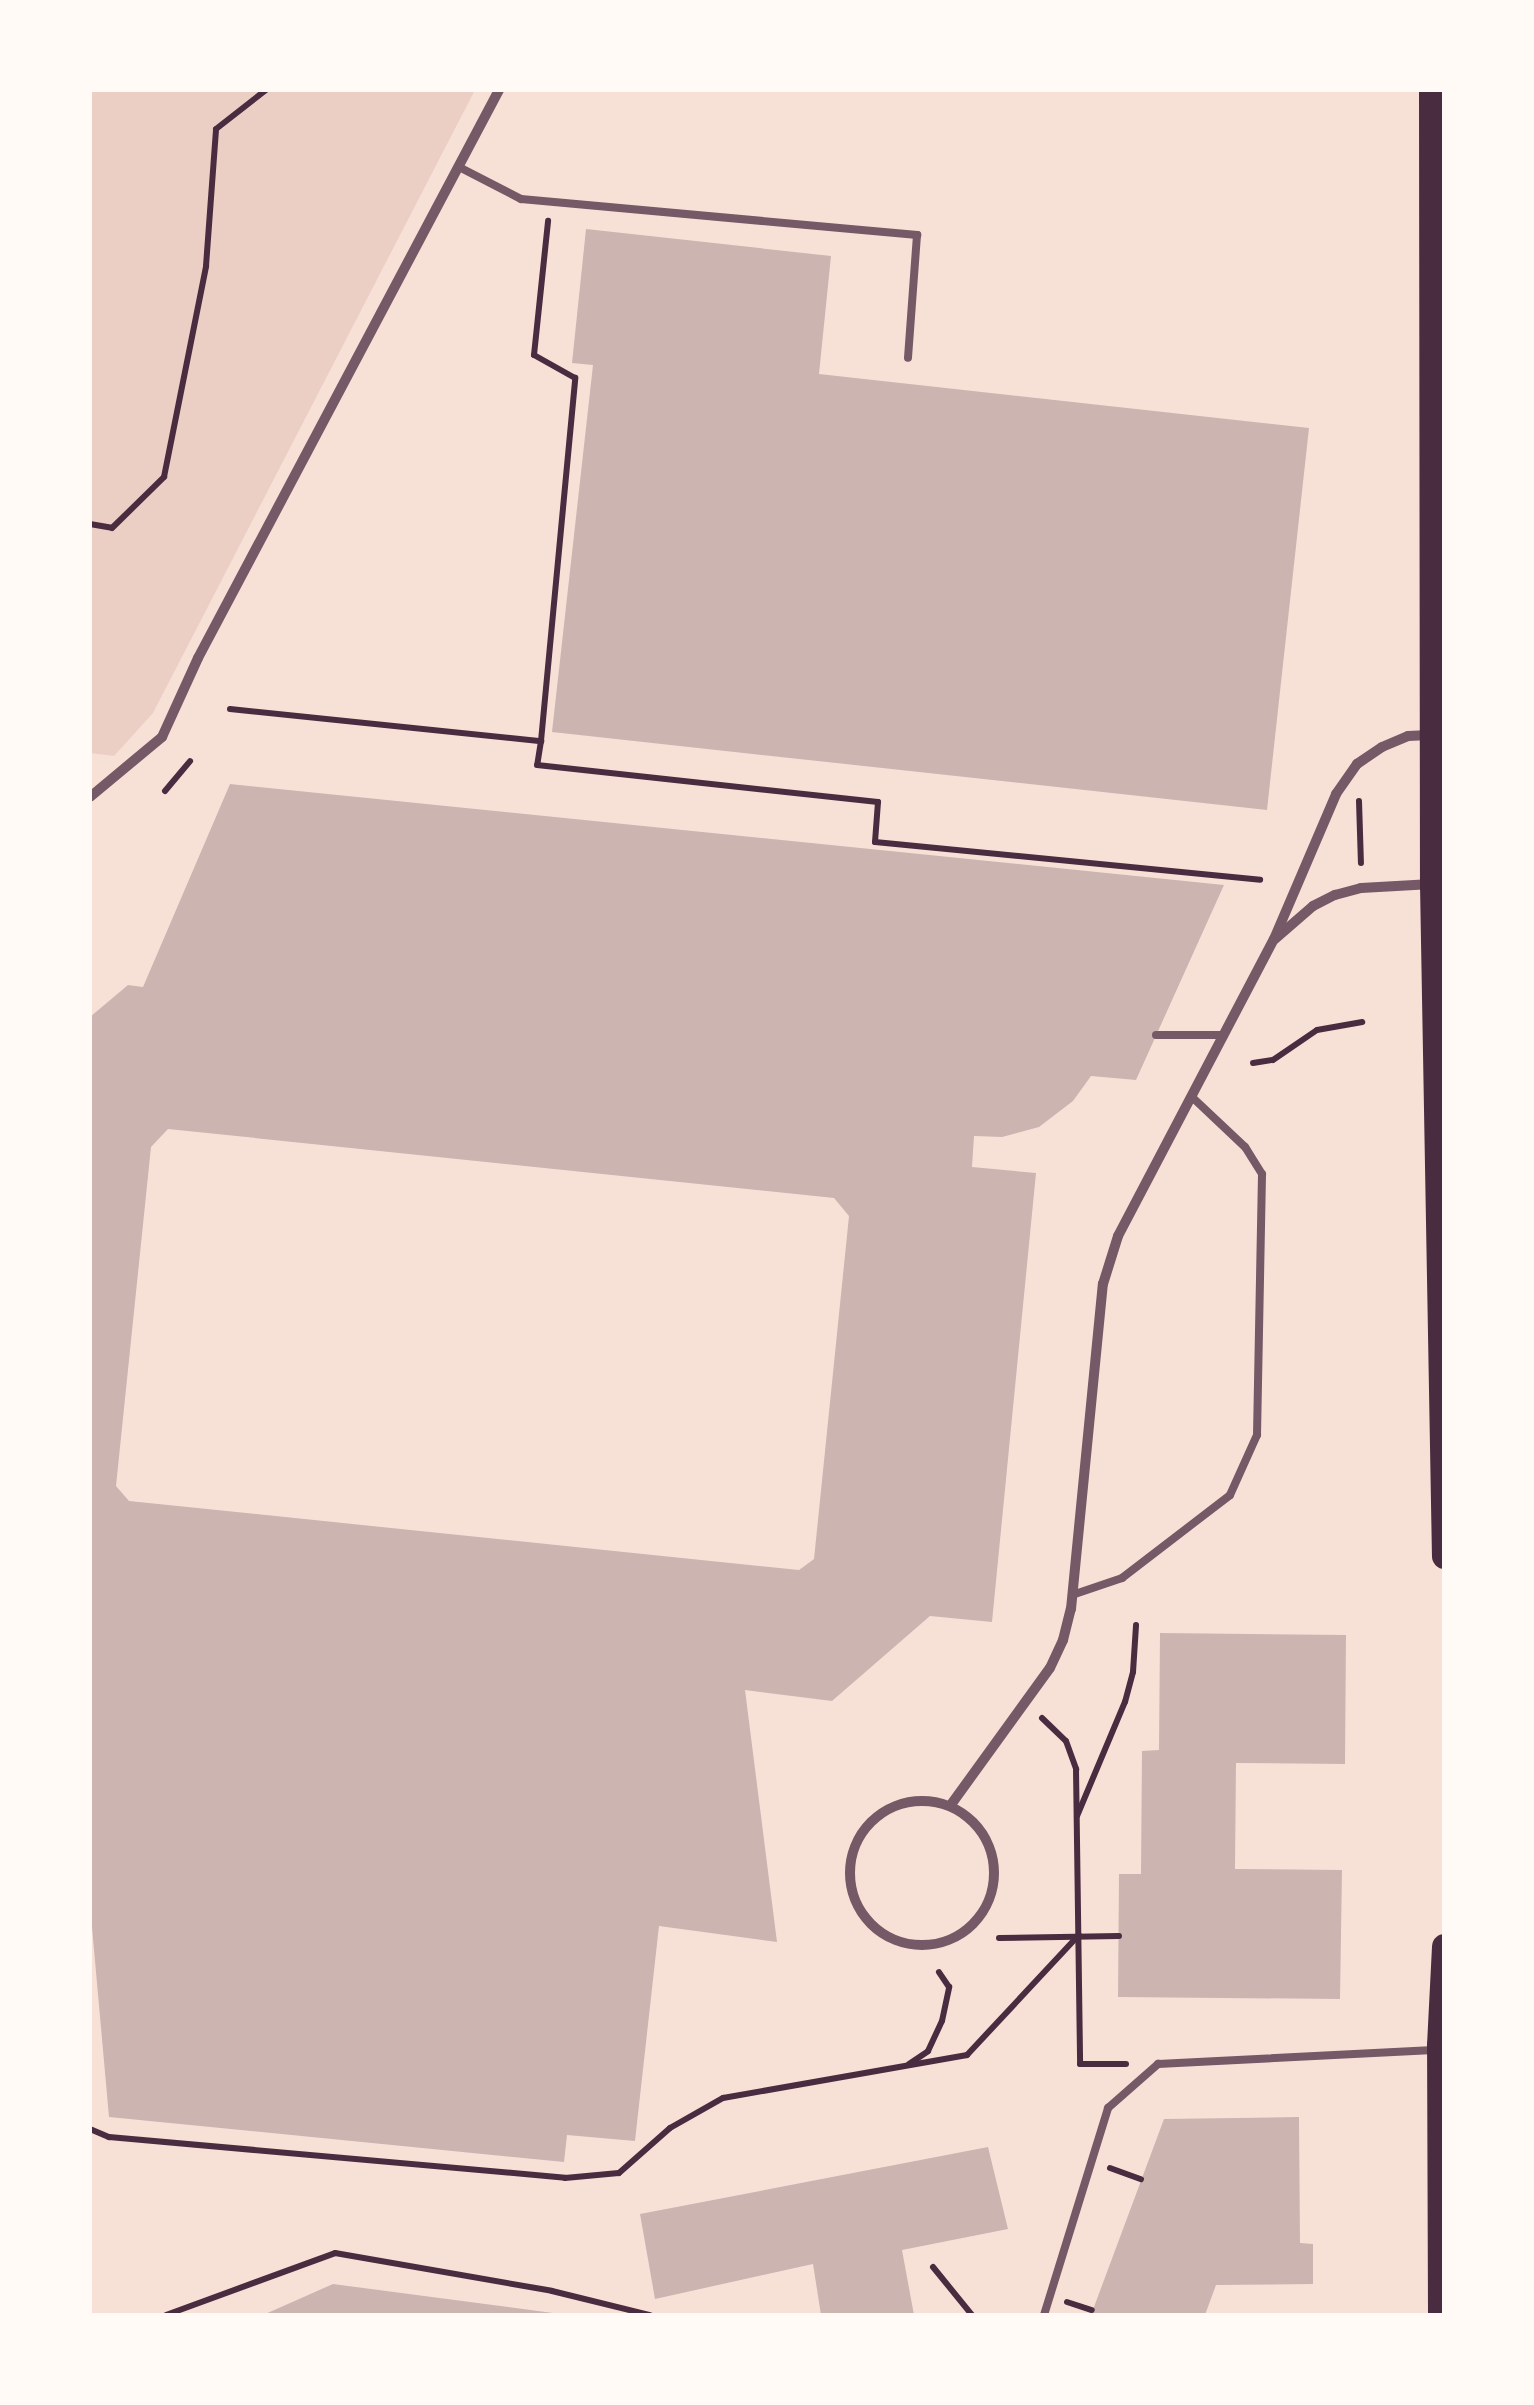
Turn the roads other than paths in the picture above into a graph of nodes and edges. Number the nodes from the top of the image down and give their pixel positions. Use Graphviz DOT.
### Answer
graph roads {
  1 [pos="499,90"];
  2 [pos="1430,90"];
  3 [pos="460,166"];
  4 [pos="908,358"];
  5 [pos="1431,735"];
  6 [pos="90,797"];
  7 [pos="1432,884"];
  8 [pos="1274,940"];
  9 [pos="1439,1028"];
  10 [pos="1156,1035"];
  11 [pos="1224,1036"];
  12 [pos="1192,1097"];
  13 [pos="1444,1556"];
  14 [pos="1072,1595"];
  15 [pos="950,1806"];
  16 [pos="1444,1946"];
  17 [pos="1439,2050"];
  18 [pos="1442,2218"];
  19 [pos="1044,2315"];
  20 [pos="1440,2315"];
  1 -- 3 [label="street"];
  2 -- 5 [label="main road"];
  3 -- 4 [label="lane"];
  3 -- 6 [label="street"];
  5 -- 7 [label="main road"];
  5 -- 8 [label="street"];
  7 -- 8 [label="street"];
  7 -- 9 [label="main road"];
  8 -- 11 [label="street"];
  9 -- 13 [label="main road"];
  10 -- 11 [label="lane"];
  11 -- 12 [label="street"];
  12 -- 14 [label="street"];
  12 -- 14 [label="lane"];
  14 -- 15 [label="street"];
  15 -- 15 [label="street"];
  16 -- 17 [label="main road"];
  17 -- 18 [label="main road"];
  17 -- 19 [label="lane"];
  18 -- 20 [label="main road"];
}
